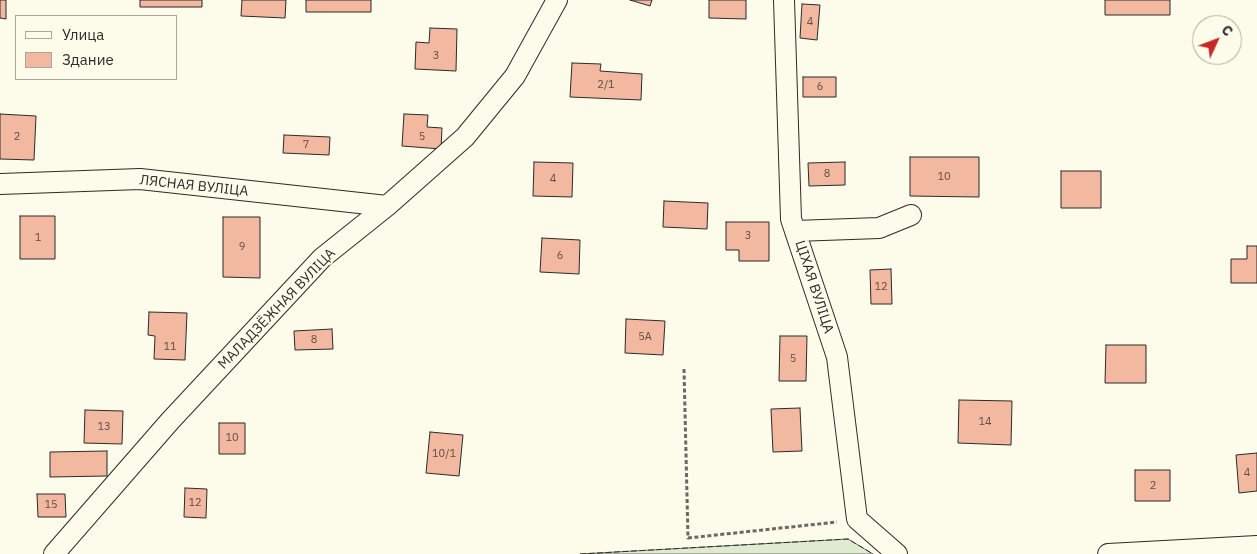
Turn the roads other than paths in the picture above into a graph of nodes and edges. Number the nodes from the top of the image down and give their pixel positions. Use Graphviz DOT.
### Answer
graph roads {
  1 [pos="557,0"];
  2 [pos="784,0"];
  3 [pos="0,184"];
  4 [pos="388,206"];
  5 [pos="911,215"];
  6 [pos="795,231"];
  7 [pos="1257,546"];
  8 [pos="54,554"];
  9 [pos="897,554"];
  10 [pos="1108,554"];
  1 -- 4 [label="street, МАЛАДЗЁЖНАЯ ВУЛІЦА"];
  2 -- 6 [label="street, ЦІХАЯ ВУЛІЦА"];
  3 -- 4 [label="street, ЛЯСНАЯ ВУЛІЦА"];
  4 -- 8 [label="street, МАЛАДЗЁЖНАЯ ВУЛІЦА"];
  5 -- 6 [label="street"];
  6 -- 9 [label="street, ЦІХАЯ ВУЛІЦА"];
  7 -- 10 [label="street"];
}
